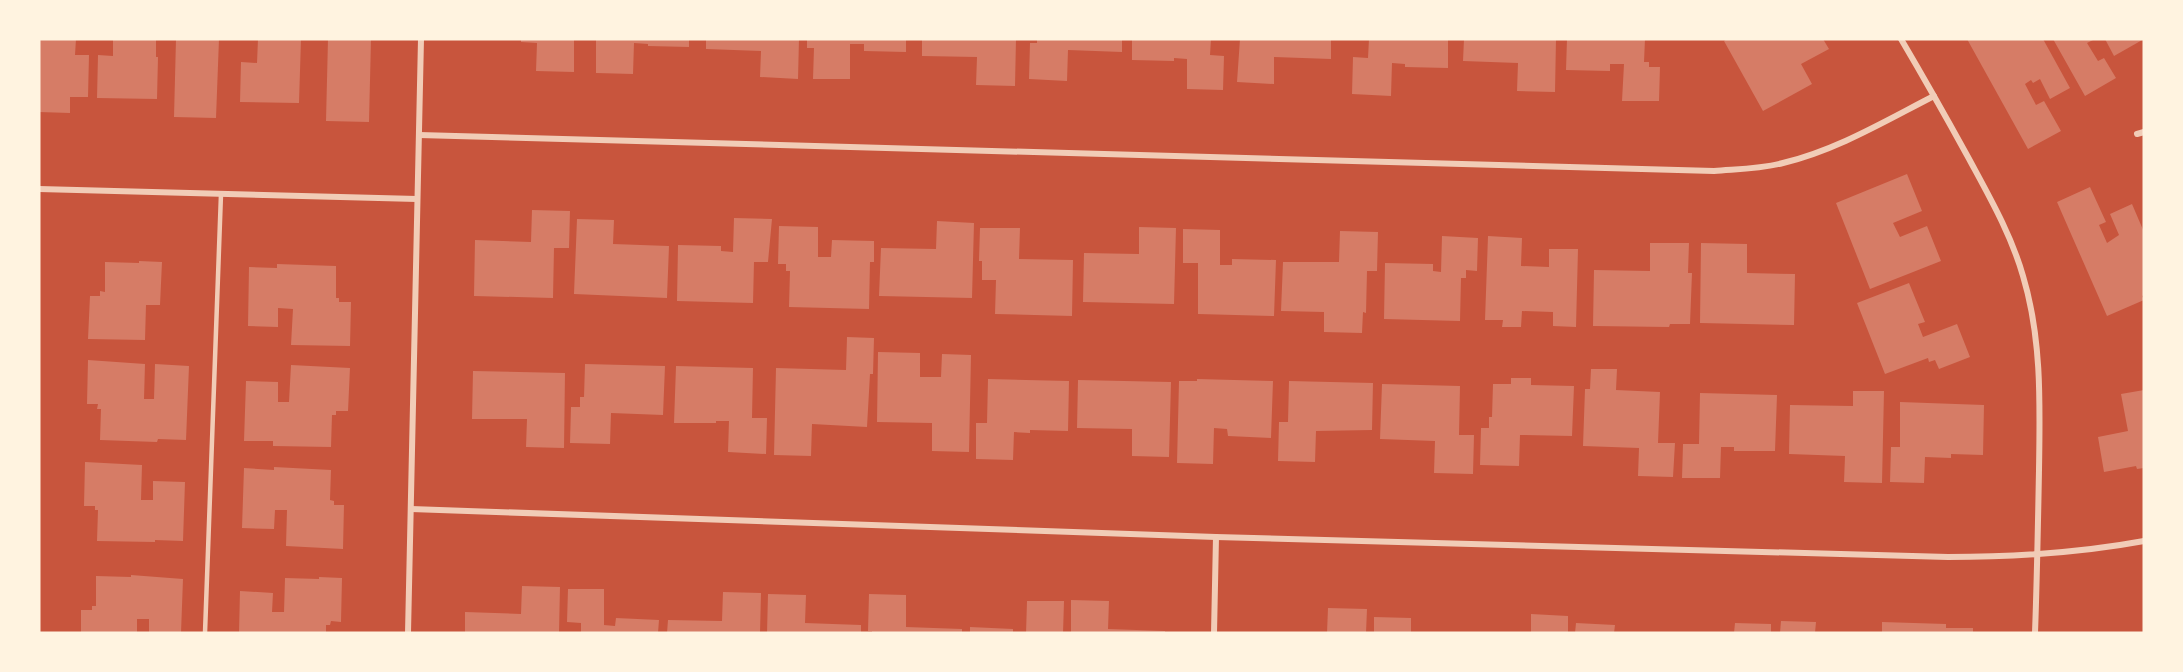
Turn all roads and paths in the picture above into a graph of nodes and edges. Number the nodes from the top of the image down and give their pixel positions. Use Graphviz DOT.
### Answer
graph roads {
  1 [pos="421,39"];
  2 [pos="1901,39"];
  3 [pos="1934,96"];
  4 [pos="2144,132"];
  5 [pos="2137,134"];
  6 [pos="419,135"];
  7 [pos="39,189"];
  8 [pos="221,194"];
  9 [pos="417,200"];
  10 [pos="411,509"];
  11 [pos="1216,537"];
  12 [pos="2144,541"];
  13 [pos="2038,555"];
  14 [pos="204,633"];
  15 [pos="408,633"];
  16 [pos="1214,633"];
  17 [pos="2035,633"];
  1 -- 6 [label="street"];
  2 -- 3 [label="street"];
  3 -- 6 [label="street"];
  3 -- 13 [label="street"];
  4 -- 5 [label="street"];
  6 -- 9 [label="street"];
  7 -- 8 [label="street"];
  8 -- 9 [label="street"];
  8 -- 14 [label="lane"];
  9 -- 10 [label="street"];
  10 -- 11 [label="street"];
  10 -- 15 [label="street"];
  11 -- 13 [label="street"];
  11 -- 16 [label="street"];
  12 -- 13 [label="street"];
  13 -- 17 [label="street"];
}
